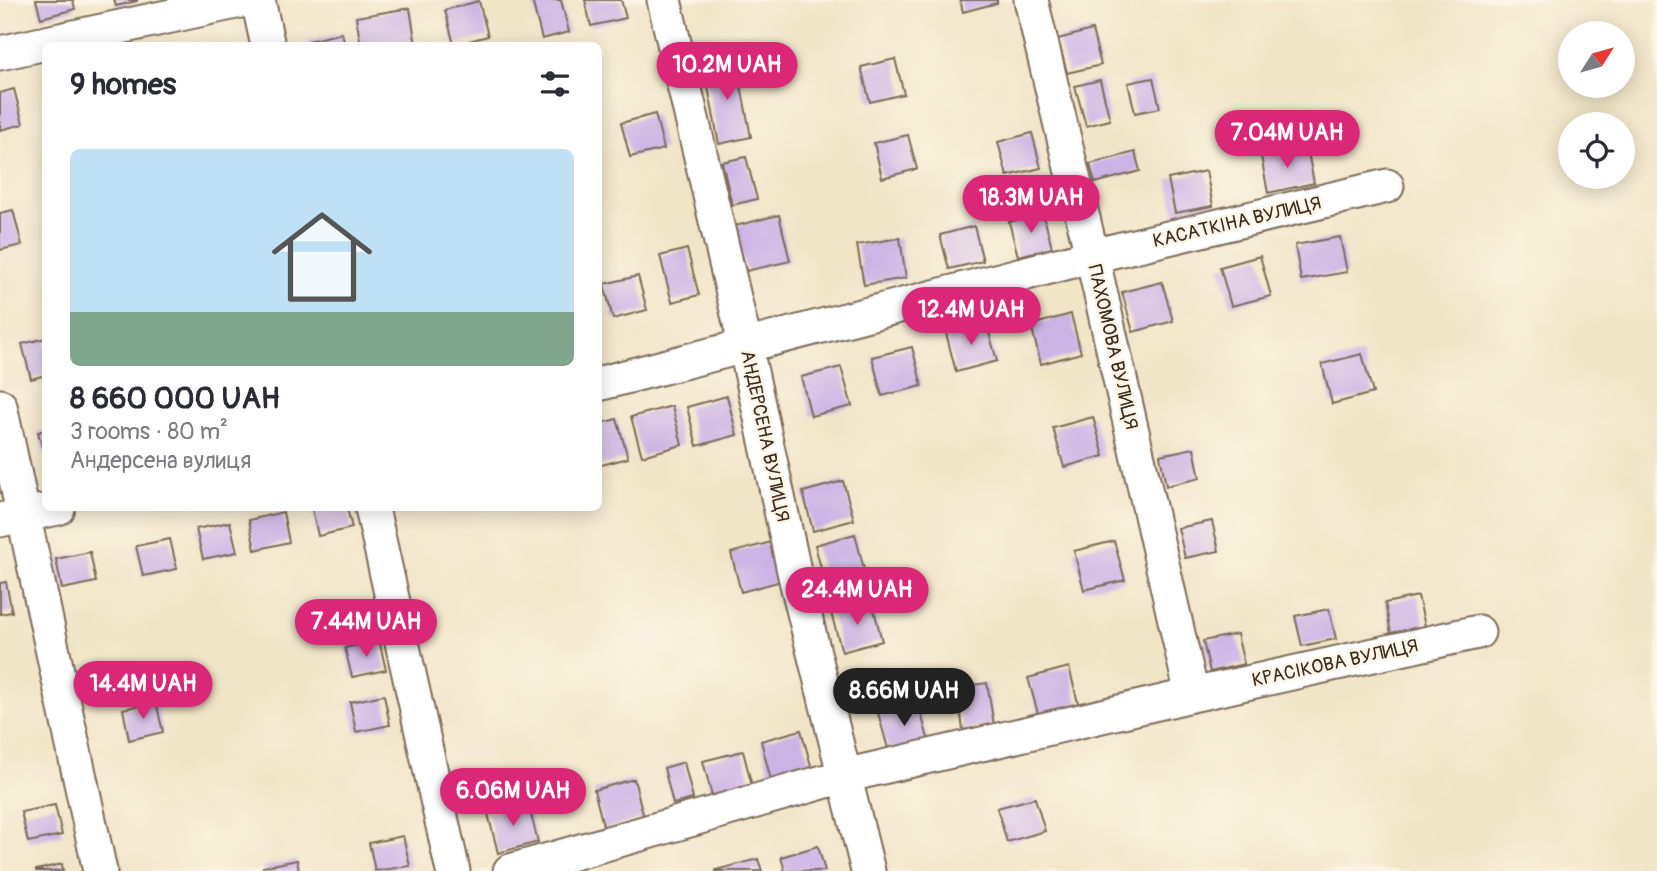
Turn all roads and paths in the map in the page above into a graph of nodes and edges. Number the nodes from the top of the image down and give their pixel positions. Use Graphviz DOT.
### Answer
graph roads {
  1 [pos="245,0"];
  2 [pos="258,0"];
  3 [pos="664,0"];
  4 [pos="1031,0"];
  5 [pos="51,42"];
  6 [pos="267,42"];
  7 [pos="42,44"];
  8 [pos="0,53"];
  9 [pos="1387,186"];
  10 [pos="1092,256"];
  11 [pos="745,344"];
  12 [pos="602,383"];
  13 [pos="0,406"];
  14 [pos="43,511"];
  15 [pos="373,511"];
  16 [pos="12,517"];
  17 [pos="1478,632"];
  18 [pos="1192,695"];
  19 [pos="844,776"];
  20 [pos="100,871"];
  21 [pos="453,871"];
  22 [pos="510,871"];
  23 [pos="868,871"];
  1 -- 5 [label="street"];
  2 -- 6 [label="street"];
  3 -- 11 [label="street, АНДЕРСЕНА ВУЛИЦЯ"];
  4 -- 10 [label="street, ПАХОМОВА ВУЛИЦЯ"];
  7 -- 8 [label="street"];
  9 -- 10 [label="street, КАСАТКІНА ВУЛИЦЯ"];
  10 -- 11 [label="street, КАСАТКІНА ВУЛИЦЯ"];
  10 -- 18 [label="street, ПАХОМОВА ВУЛИЦЯ"];
  11 -- 12 [label="street, КАСАТКІНА ВУЛИЦЯ"];
  11 -- 19 [label="street, АНДЕРСЕНА ВУЛИЦЯ"];
  13 -- 16 [label="street"];
  14 -- 16 [label="street"];
  15 -- 21 [label="street"];
  16 -- 20 [label="street"];
  17 -- 18 [label="street, КРАСІКОВА ВУЛИЦЯ"];
  18 -- 19 [label="street, КРАСІКОВА ВУЛИЦЯ"];
  19 -- 22 [label="street, КРАСІКОВА ВУЛИЦЯ"];
  19 -- 23 [label="street, АНДЕРСЕНА ВУЛИЦЯ"];
}
